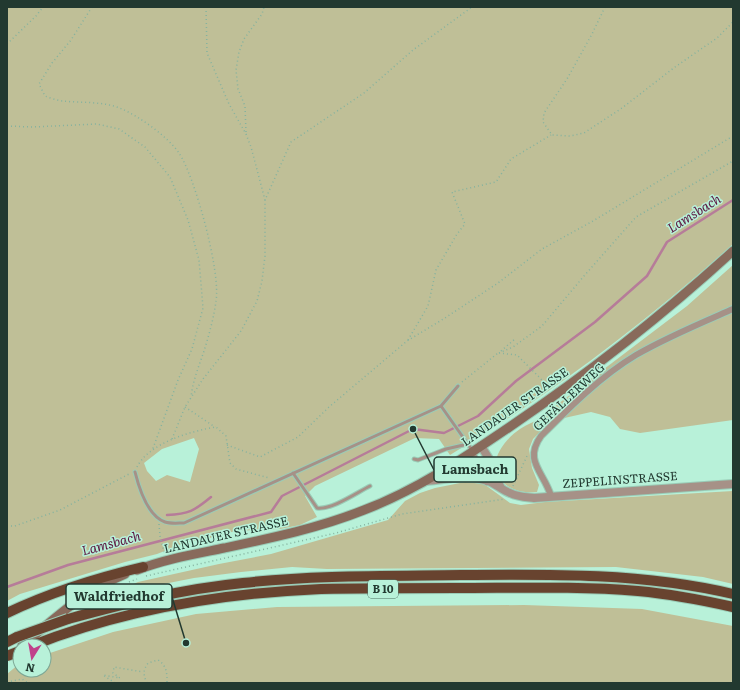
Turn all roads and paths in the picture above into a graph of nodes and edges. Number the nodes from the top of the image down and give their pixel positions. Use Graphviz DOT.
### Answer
graph roads {
  1 [pos="43,7"];
  2 [pos="92,7"];
  3 [pos="206,7"];
  4 [pos="264,7"];
  5 [pos="472,7"];
  6 [pos="605,7"];
  7 [pos="733,22"];
  8 [pos="7,44"];
  9 [pos="7,126"];
  10 [pos="246,134"];
  11 [pos="552,135"];
  12 [pos="733,136"];
  13 [pos="733,161"];
  14 [pos="265,200"];
  15 [pos="733,251"];
  16 [pos="733,309"];
  17 [pos="515,339"];
  18 [pos="407,341"];
  19 [pos="499,353"];
  20 [pos="545,384"];
  21 [pos="458,386"];
  22 [pos="190,399"];
  23 [pos="441,406"];
  24 [pos="185,407"];
  25 [pos="216,427"];
  26 [pos="172,439"];
  27 [pos="227,445"];
  28 [pos="473,448"];
  29 [pos="534,449"];
  30 [pos="414,459"];
  31 [pos="135,472"];
  32 [pos="293,473"];
  33 [pos="117,479"];
  34 [pos="278,480"];
  35 [pos="424,481"];
  36 [pos="488,481"];
  37 [pos="733,484"];
  38 [pos="370,486"];
  39 [pos="501,488"];
  40 [pos="510,493"];
  41 [pos="551,496"];
  42 [pos="158,518"];
  43 [pos="7,526"];
  44 [pos="164,549"];
  45 [pos="143,567"];
  46 [pos="128,582"];
  47 [pos="733,594"];
  48 [pos="733,607"];
  49 [pos="7,613"];
  50 [pos="28,638"];
  51 [pos="32,638"];
  52 [pos="52,639"];
  53 [pos="143,672"];
  54 [pos="7,682"];
  55 [pos="28,683"];
  56 [pos="115,683"];
  57 [pos="147,683"];
  58 [pos="167,683"];
  1 -- 8 [label="path"];
  2 -- 22 [label="path"];
  3 -- 10 [label="path"];
  4 -- 10 [label="path"];
  5 -- 14 [label="path"];
  6 -- 11 [label="path"];
  7 -- 11 [label="path"];
  9 -- 26 [label="path"];
  10 -- 14 [label="path"];
  11 -- 18 [label="path"];
  12 -- 18 [label="path"];
  13 -- 19 [label="path"];
  14 -- 22 [label="path"];
  15 -- 28 [label="main road, LANDAUER STRASSE"];
  16 -- 29 [label="street, GEFÄLLERWEG"];
  17 -- 19 [label="path"];
  18 -- 27 [label="path"];
  19 -- 20 [label="path"];
  19 -- 21 [label="path"];
  21 -- 23 [label="lane"];
  22 -- 24 [label="path"];
  23 -- 28 [label="lane"];
  23 -- 32 [label="lane"];
  24 -- 25 [label="path"];
  24 -- 26 [label="path"];
  25 -- 26 [label="path"];
  25 -- 27 [label="path"];
  27 -- 34 [label="path"];
  28 -- 30 [label="lane"];
  28 -- 35 [label="main road, LANDAUER STRASSE"];
  28 -- 36 [label="street"];
  28 -- 39 [label="street"];
  29 -- 40 [label="path"];
  29 -- 41 [label="street, GEFÄLLERWEG"];
  31 -- 42 [label="lane"];
  32 -- 34 [label="lane"];
  32 -- 38 [label="lane"];
  33 -- 43 [label="path"];
  34 -- 42 [label="lane"];
  35 -- 36 [label="street"];
  35 -- 45 [label="main road, LANDAUER STRASSE"];
  36 -- 39 [label="street, ZEPPELINSTRASSE"];
  37 -- 41 [label="street, ZEPPELINSTRASSE"];
  39 -- 40 [label="street, ZEPPELINSTRASSE"];
  40 -- 41 [label="street, ZEPPELINSTRASSE"];
  40 -- 46 [label="path"];
  42 -- 44 [label="path"];
  45 -- 49 [label="highway"];
  45 -- 50 [label="main road, LANDAUER STRASSE"];
  47 -- 51 [label="highway, B 10, bridge"];
  48 -- 52 [label="highway, B 10"];
  53 -- 56 [label="path"];
  53 -- 57 [label="path"];
  53 -- 58 [label="path"];
  54 -- 55 [label="path"];
}
